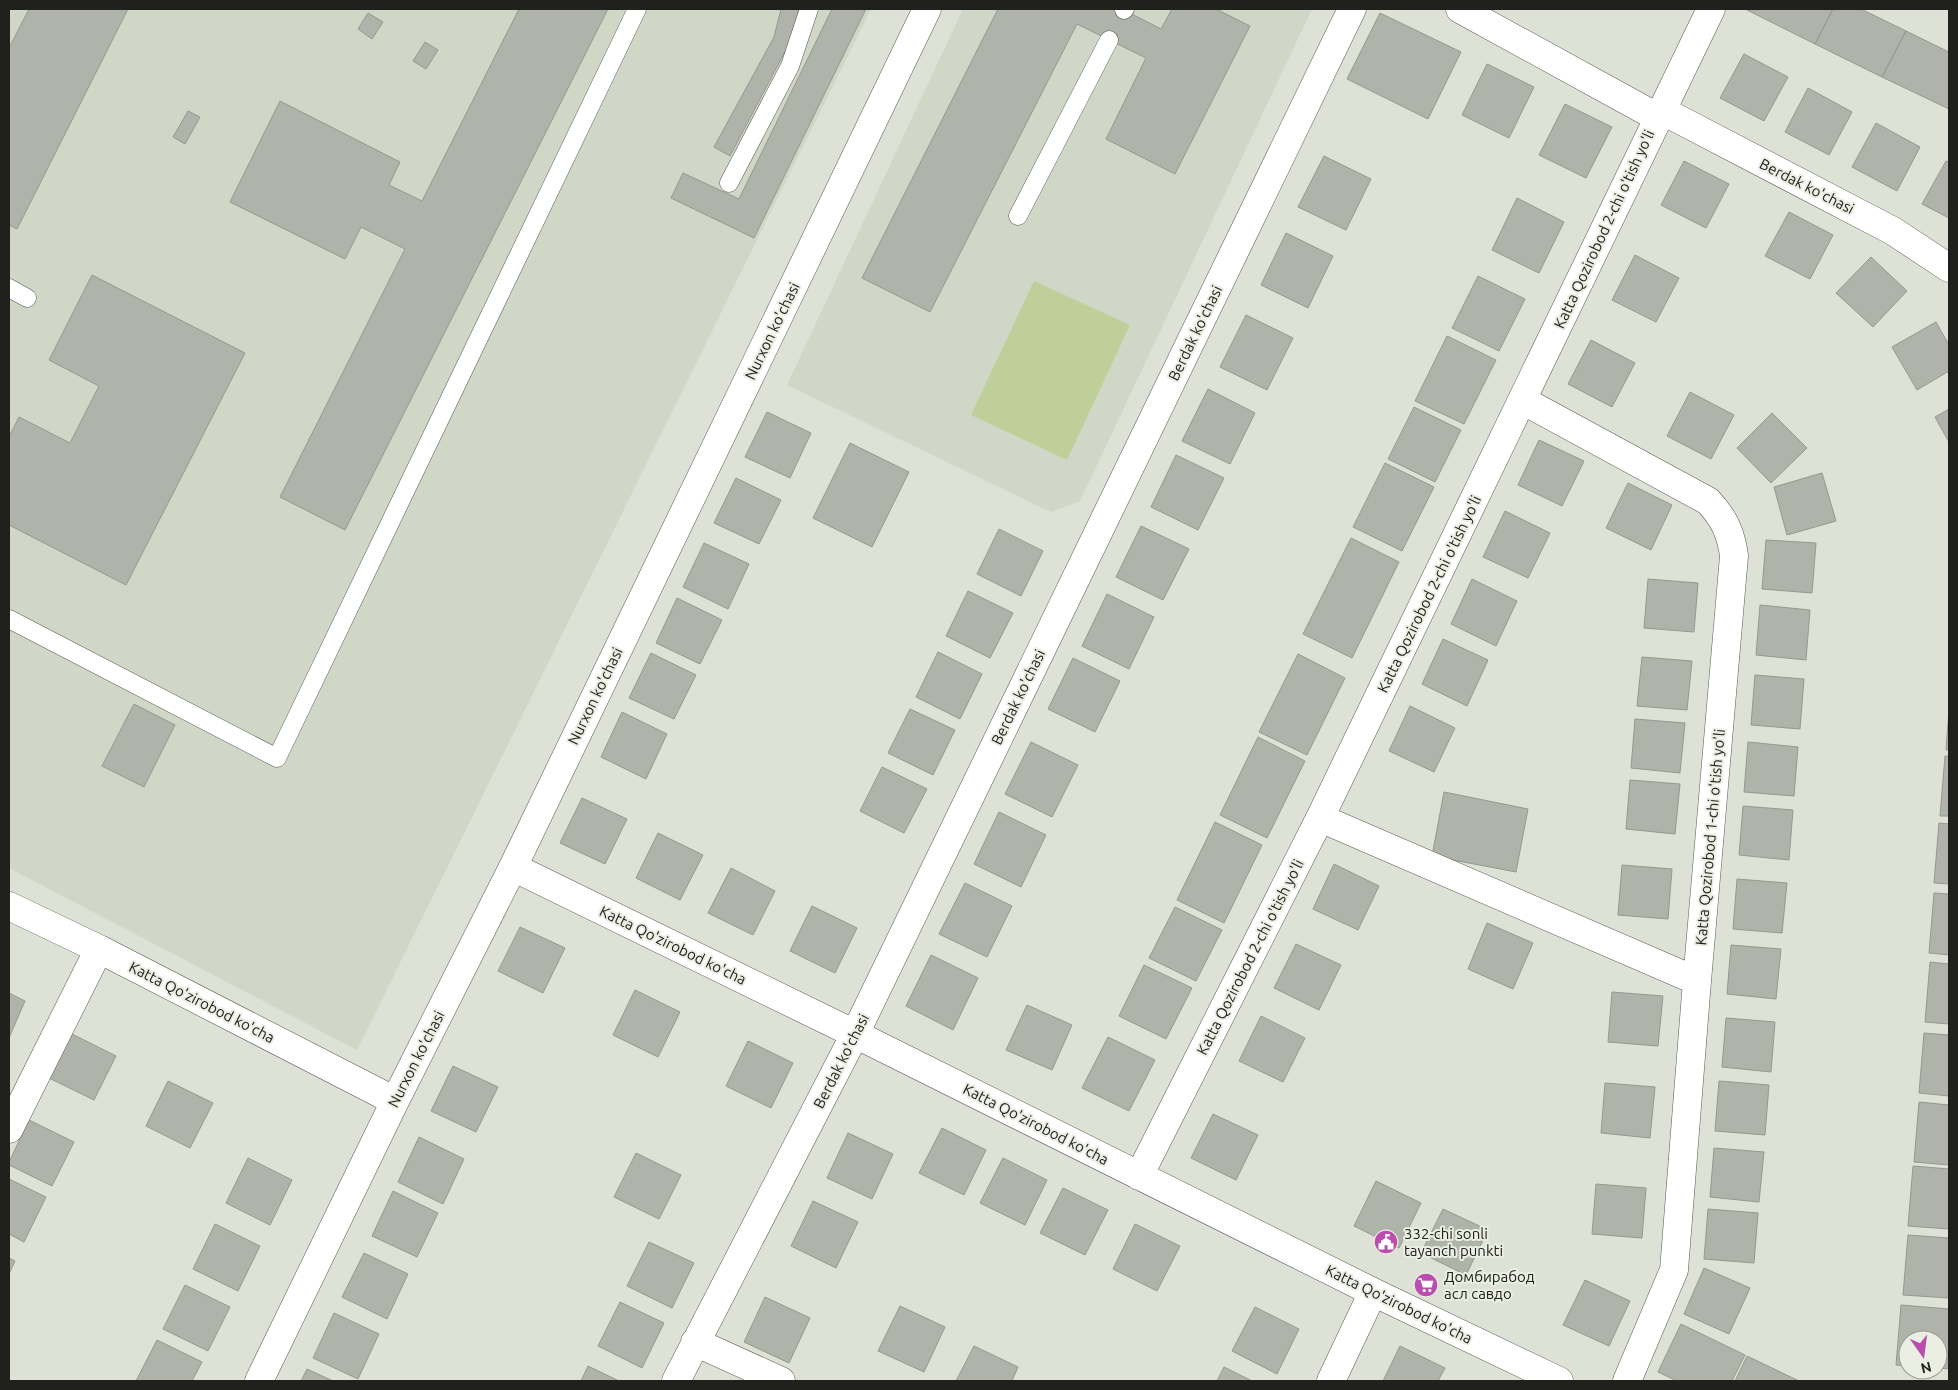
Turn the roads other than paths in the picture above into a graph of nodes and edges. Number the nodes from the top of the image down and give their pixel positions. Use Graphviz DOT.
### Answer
graph roads {
  1 [pos="637,9"];
  2 [pos="809,9"];
  3 [pos="927,9"];
  4 [pos="1352,9"];
  5 [pos="1460,9"];
  6 [pos="1711,9"];
  7 [pos="1109,40"];
  8 [pos="1659,114"];
  9 [pos="729,183"];
  10 [pos="1018,216"];
  11 [pos="1949,268"];
  12 [pos="9,288"];
  13 [pos="27,298"];
  14 [pos="1522,400"];
  15 [pos="10,621"];
  16 [pos="1320,818"];
  17 [pos="513,867"];
  18 [pos="9,906"];
  19 [pos="99,949"];
  20 [pos="1697,981"];
  21 [pos="855,1034"];
  22 [pos="395,1101"];
  23 [pos="9,1129"];
  24 [pos="1140,1176"];
  25 [pos="1373,1292"];
  26 [pos="695,1342"];
  27 [pos="259,1381"];
  28 [pos="676,1381"];
  29 [pos="781,1381"];
  30 [pos="1331,1381"];
  31 [pos="1559,1381"];
  32 [pos="1627,1381"];
  1 -- 15 [label="lane"];
  2 -- 9 [label="lane"];
  3 -- 17 [label="street, Nurxon ko'chasi"];
  4 -- 21 [label="street, Berdak ko'chasi"];
  5 -- 8 [label="street, Berdak ko'chasi"];
  6 -- 8 [label="street, Katta Qozirobod 2-chi o'tish yo'li"];
  7 -- 10 [label="lane"];
  8 -- 11 [label="street, Berdak ko'chasi"];
  8 -- 14 [label="street, Katta Qozirobod 2-chi o'tish yo'li"];
  12 -- 13 [label="lane"];
  14 -- 16 [label="street, Katta Qozirobod 2-chi o'tish yo'li"];
  14 -- 20 [label="street, Katta Qozirobod 1-chi o'tish yo'li"];
  16 -- 20 [label="street"];
  16 -- 24 [label="street, Katta Qozirobod 2-chi o'tish yo'li"];
  17 -- 21 [label="street, Katta Qo'zirobod ko'cha"];
  17 -- 22 [label="street, Nurxon ko'chasi"];
  18 -- 19 [label="street, Katta Qo'zirobod ko'cha"];
  19 -- 22 [label="street, Katta Qo'zirobod ko'cha"];
  19 -- 23 [label="street"];
  20 -- 32 [label="street, Katta Qozirobod 1-chi o'tish yo'li"];
  21 -- 24 [label="street, Katta Qo'zirobod ko'cha"];
  21 -- 26 [label="street, Berdak ko'chasi"];
  22 -- 27 [label="street, Nurxon ko'chasi"];
  24 -- 25 [label="street, Katta Qo'zirobod ko'cha"];
  25 -- 30 [label="street"];
  25 -- 31 [label="street, Katta Qo'zirobod ko'cha"];
  26 -- 28 [label="street, Berdak ko'chasi"];
  26 -- 29 [label="street"];
}
